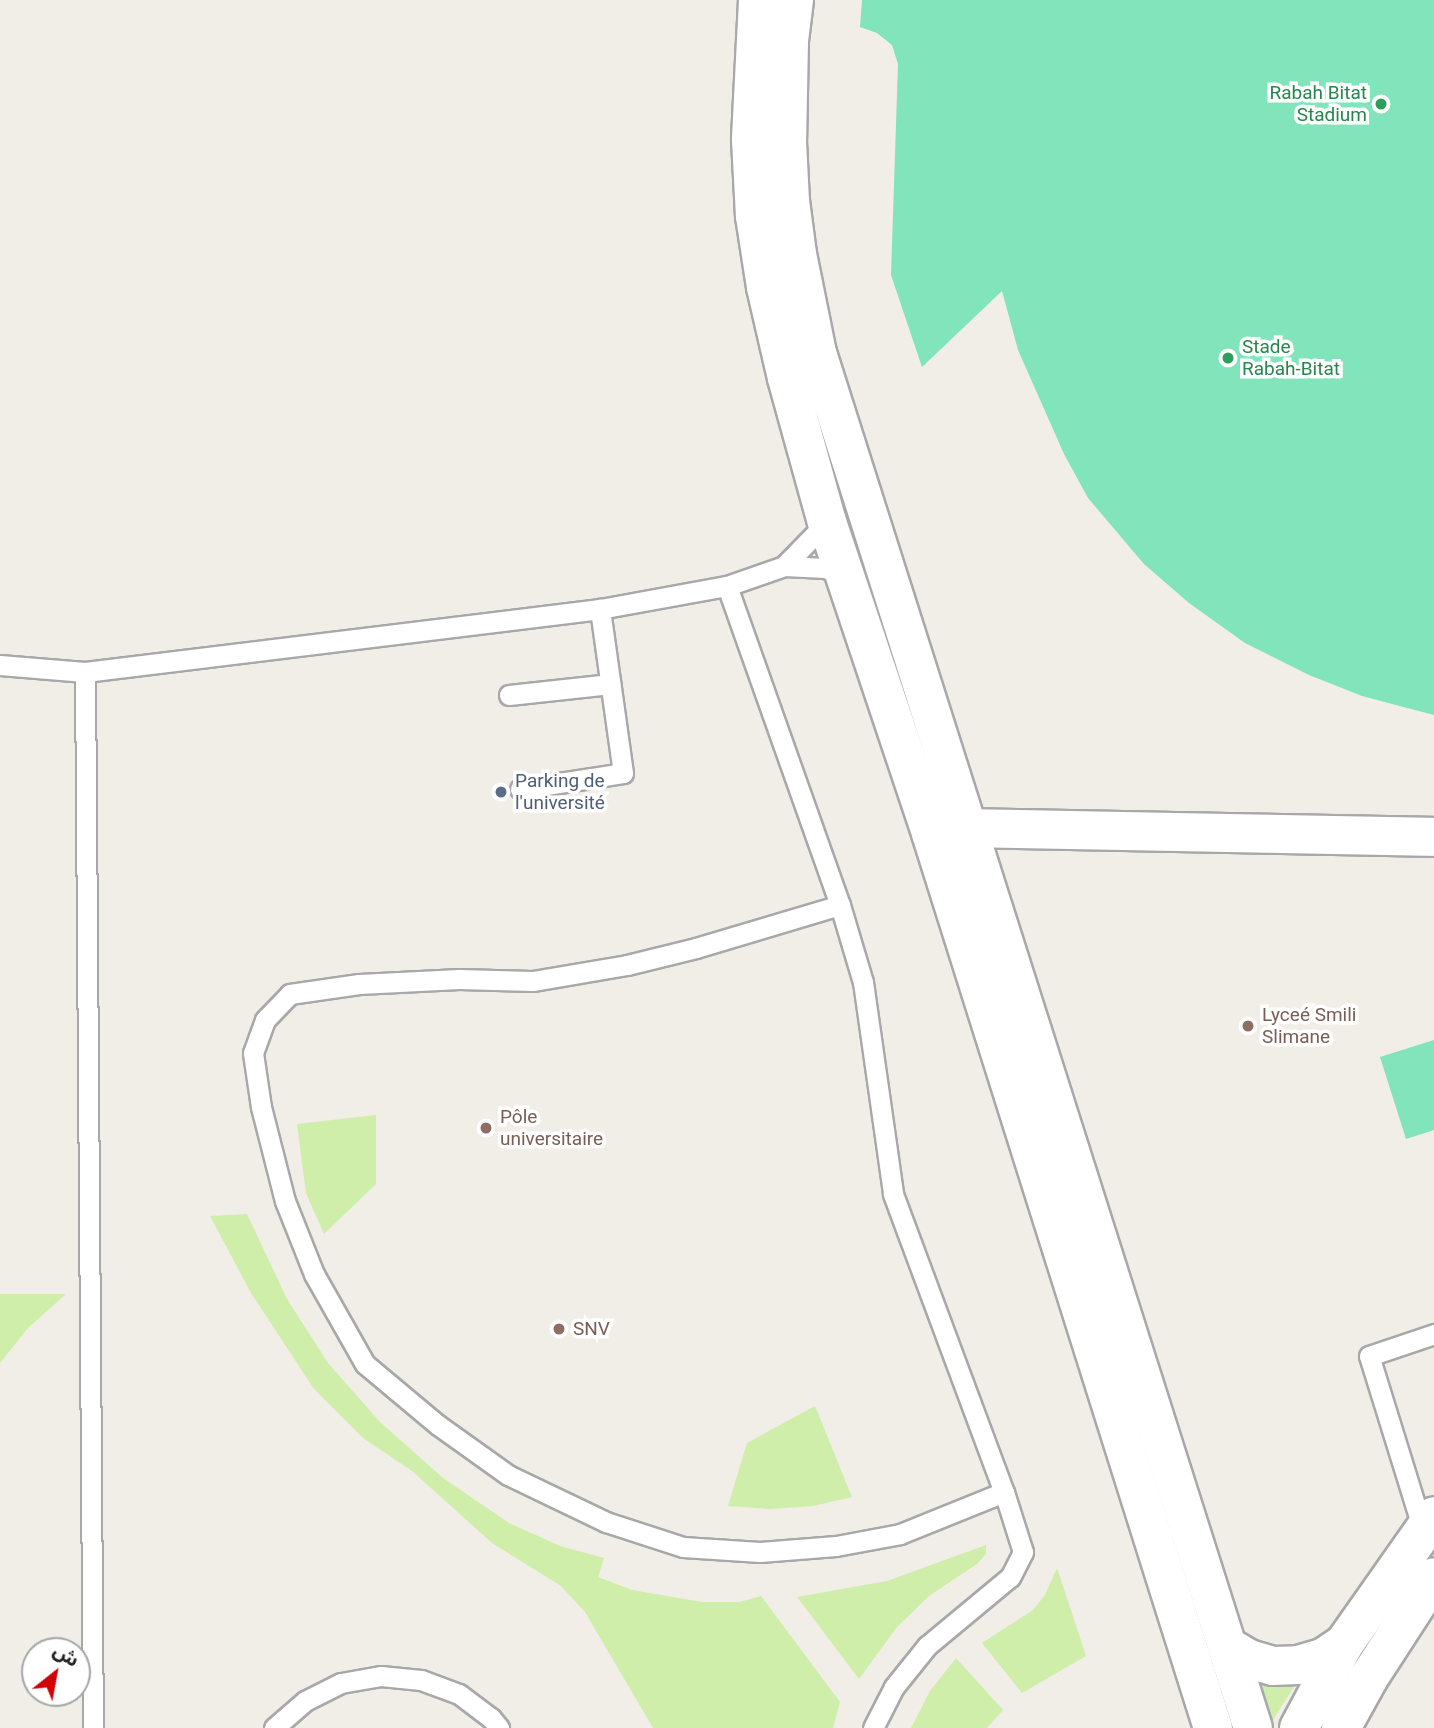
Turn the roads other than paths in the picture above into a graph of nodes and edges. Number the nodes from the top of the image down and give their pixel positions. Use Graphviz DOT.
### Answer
graph roads {
  1 [pos="758,0"];
  2 [pos="794,0"];
  3 [pos="827,522"];
  4 [pos="785,566"];
  5 [pos="844,575"];
  6 [pos="727,586"];
  7 [pos="600,609"];
  8 [pos="0,665"];
  9 [pos="85,672"];
  10 [pos="610,684"];
  11 [pos="509,695"];
  12 [pos="520,789"];
  13 [pos="970,828"];
  14 [pos="1434,837"];
  15 [pos="840,905"];
  16 [pos="1434,1334"];
  17 [pos="1004,1492"];
  18 [pos="1428,1523"];
  19 [pos="1434,1577"];
  20 [pos="1344,1644"];
  21 [pos="1227,1646"];
  22 [pos="93,1728"];
  23 [pos="274,1728"];
  24 [pos="499,1728"];
  25 [pos="873,1728"];
  26 [pos="1213,1728"];
  27 [pos="1253,1728"];
  28 [pos="1300,1728"];
  29 [pos="1341,1728"];
  1 -- 3 [label="street"];
  2 -- 13 [label="street"];
  3 -- 4 [label="lane"];
  3 -- 5 [label="street"];
  4 -- 5 [label="lane"];
  4 -- 6 [label="lane"];
  5 -- 26 [label="street"];
  6 -- 7 [label="lane"];
  6 -- 15 [label="lane"];
  7 -- 9 [label="lane"];
  7 -- 10 [label="lane"];
  8 -- 9 [label="lane"];
  9 -- 22 [label="lane"];
  10 -- 11 [label="lane"];
  10 -- 12 [label="lane"];
  13 -- 14 [label="street"];
  13 -- 21 [label="street"];
  15 -- 17 [label="lane"];
  15 -- 17 [label="lane"];
  16 -- 18 [label="lane"];
  17 -- 25 [label="lane"];
  18 -- 20 [label="street"];
  19 -- 29 [label="street"];
  20 -- 21 [label="street"];
  20 -- 28 [label="street"];
  21 -- 27 [label="street"];
  23 -- 24 [label="lane"];
}
